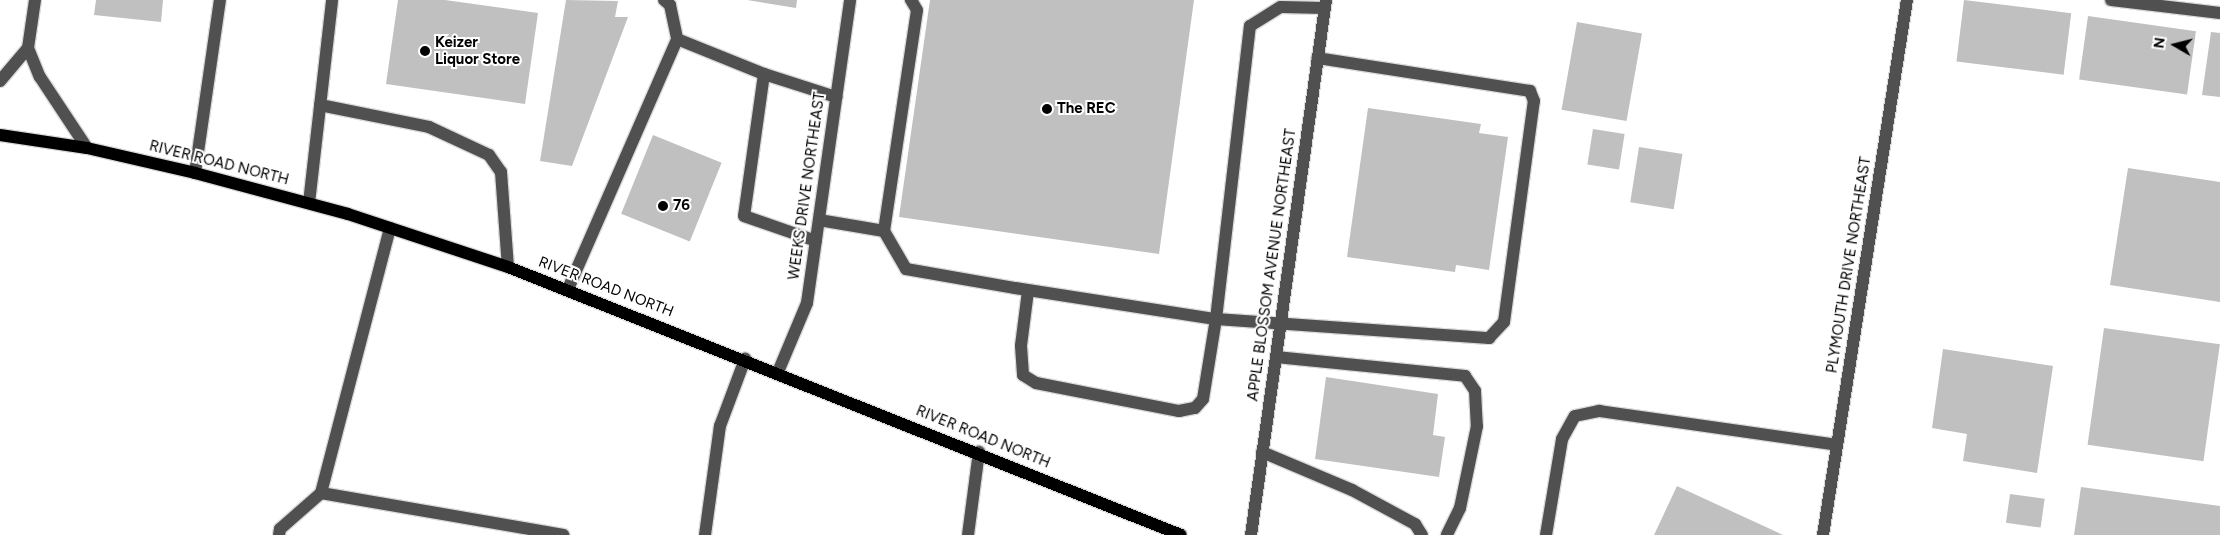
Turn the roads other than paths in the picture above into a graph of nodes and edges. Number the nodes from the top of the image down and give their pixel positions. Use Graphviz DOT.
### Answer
graph roads {
  1 [pos="35,0"];
  2 [pos="220,0"];
  3 [pos="332,0"];
  4 [pos="664,0"];
  5 [pos="850,0"];
  6 [pos="911,0"];
  7 [pos="1907,0"];
  8 [pos="2110,0"];
  9 [pos="1326,4"];
  10 [pos="2220,12"];
  11 [pos="677,39"];
  12 [pos="28,48"];
  13 [pos="1318,58"];
  14 [pos="764,74"];
  15 [pos="0,81"];
  16 [pos="836,98"];
  17 [pos="320,105"];
  18 [pos="0,135"];
  19 [pos="87,148"];
  20 [pos="195,173"];
  21 [pos="310,203"];
  22 [pos="819,220"];
  23 [pos="390,228"];
  24 [pos="884,231"];
  25 [pos="816,241"];
  26 [pos="508,267"];
  27 [pos="568,289"];
  28 [pos="1028,291"];
  29 [pos="1216,319"];
  30 [pos="1281,321"];
  31 [pos="1276,357"];
  32 [pos="745,359"];
  33 [pos="778,372"];
  34 [pos="1837,444"];
  35 [pos="979,452"];
  36 [pos="1262,452"];
  37 [pos="321,493"];
  38 [pos="1178,534"];
  39 [pos="279,535"];
  40 [pos="563,535"];
  41 [pos="705,535"];
  42 [pos="968,535"];
  43 [pos="1250,535"];
  44 [pos="1422,535"];
  45 [pos="1447,535"];
  46 [pos="1546,535"];
  47 [pos="1823,535"];
  1 -- 12 [label="street"];
  2 -- 20 [label="street"];
  3 -- 17 [label="street"];
  4 -- 11 [label="street"];
  5 -- 16 [label="street, WEEKS DRIVE NORTHEAST"];
  6 -- 24 [label="street"];
  7 -- 34 [label="street, PLYMOUTH DRIVE NORTHEAST"];
  8 -- 10 [label="street"];
  9 -- 13 [label="street, APPLE BLOSSOM AVENUE NORTHEAST"];
  9 -- 29 [label="street"];
  11 -- 14 [label="street"];
  11 -- 27 [label="street"];
  12 -- 15 [label="street"];
  12 -- 19 [label="street"];
  13 -- 30 [label="street, APPLE BLOSSOM AVENUE NORTHEAST"];
  13 -- 30 [label="street"];
  14 -- 16 [label="street"];
  14 -- 25 [label="street"];
  16 -- 22 [label="street, WEEKS DRIVE NORTHEAST"];
  17 -- 21 [label="street"];
  17 -- 26 [label="street"];
  18 -- 19 [label="main road, RIVER ROAD NORTH"];
  19 -- 20 [label="main road, RIVER ROAD NORTH"];
  20 -- 21 [label="main road, RIVER ROAD NORTH"];
  21 -- 23 [label="main road, RIVER ROAD NORTH"];
  22 -- 24 [label="street"];
  22 -- 25 [label="street, WEEKS DRIVE NORTHEAST"];
  23 -- 26 [label="main road, RIVER ROAD NORTH"];
  23 -- 37 [label="street"];
  24 -- 28 [label="street"];
  25 -- 33 [label="street, WEEKS DRIVE NORTHEAST"];
  26 -- 27 [label="main road, RIVER ROAD NORTH"];
  27 -- 32 [label="main road, RIVER ROAD NORTH"];
  28 -- 29 [label="street"];
  28 -- 29 [label="street"];
  29 -- 30 [label="street"];
  30 -- 31 [label="street, APPLE BLOSSOM AVENUE NORTHEAST"];
  31 -- 36 [label="street, APPLE BLOSSOM AVENUE NORTHEAST"];
  31 -- 45 [label="street"];
  32 -- 33 [label="main road, RIVER ROAD NORTH"];
  32 -- 41 [label="street"];
  33 -- 35 [label="main road, RIVER ROAD NORTH"];
  34 -- 46 [label="street"];
  34 -- 47 [label="street, PLYMOUTH DRIVE NORTHEAST"];
  35 -- 38 [label="main road, RIVER ROAD NORTH"];
  35 -- 42 [label="street"];
  36 -- 43 [label="street, APPLE BLOSSOM AVENUE NORTHEAST"];
  36 -- 44 [label="street"];
  37 -- 39 [label="street"];
  37 -- 40 [label="street"];
}
